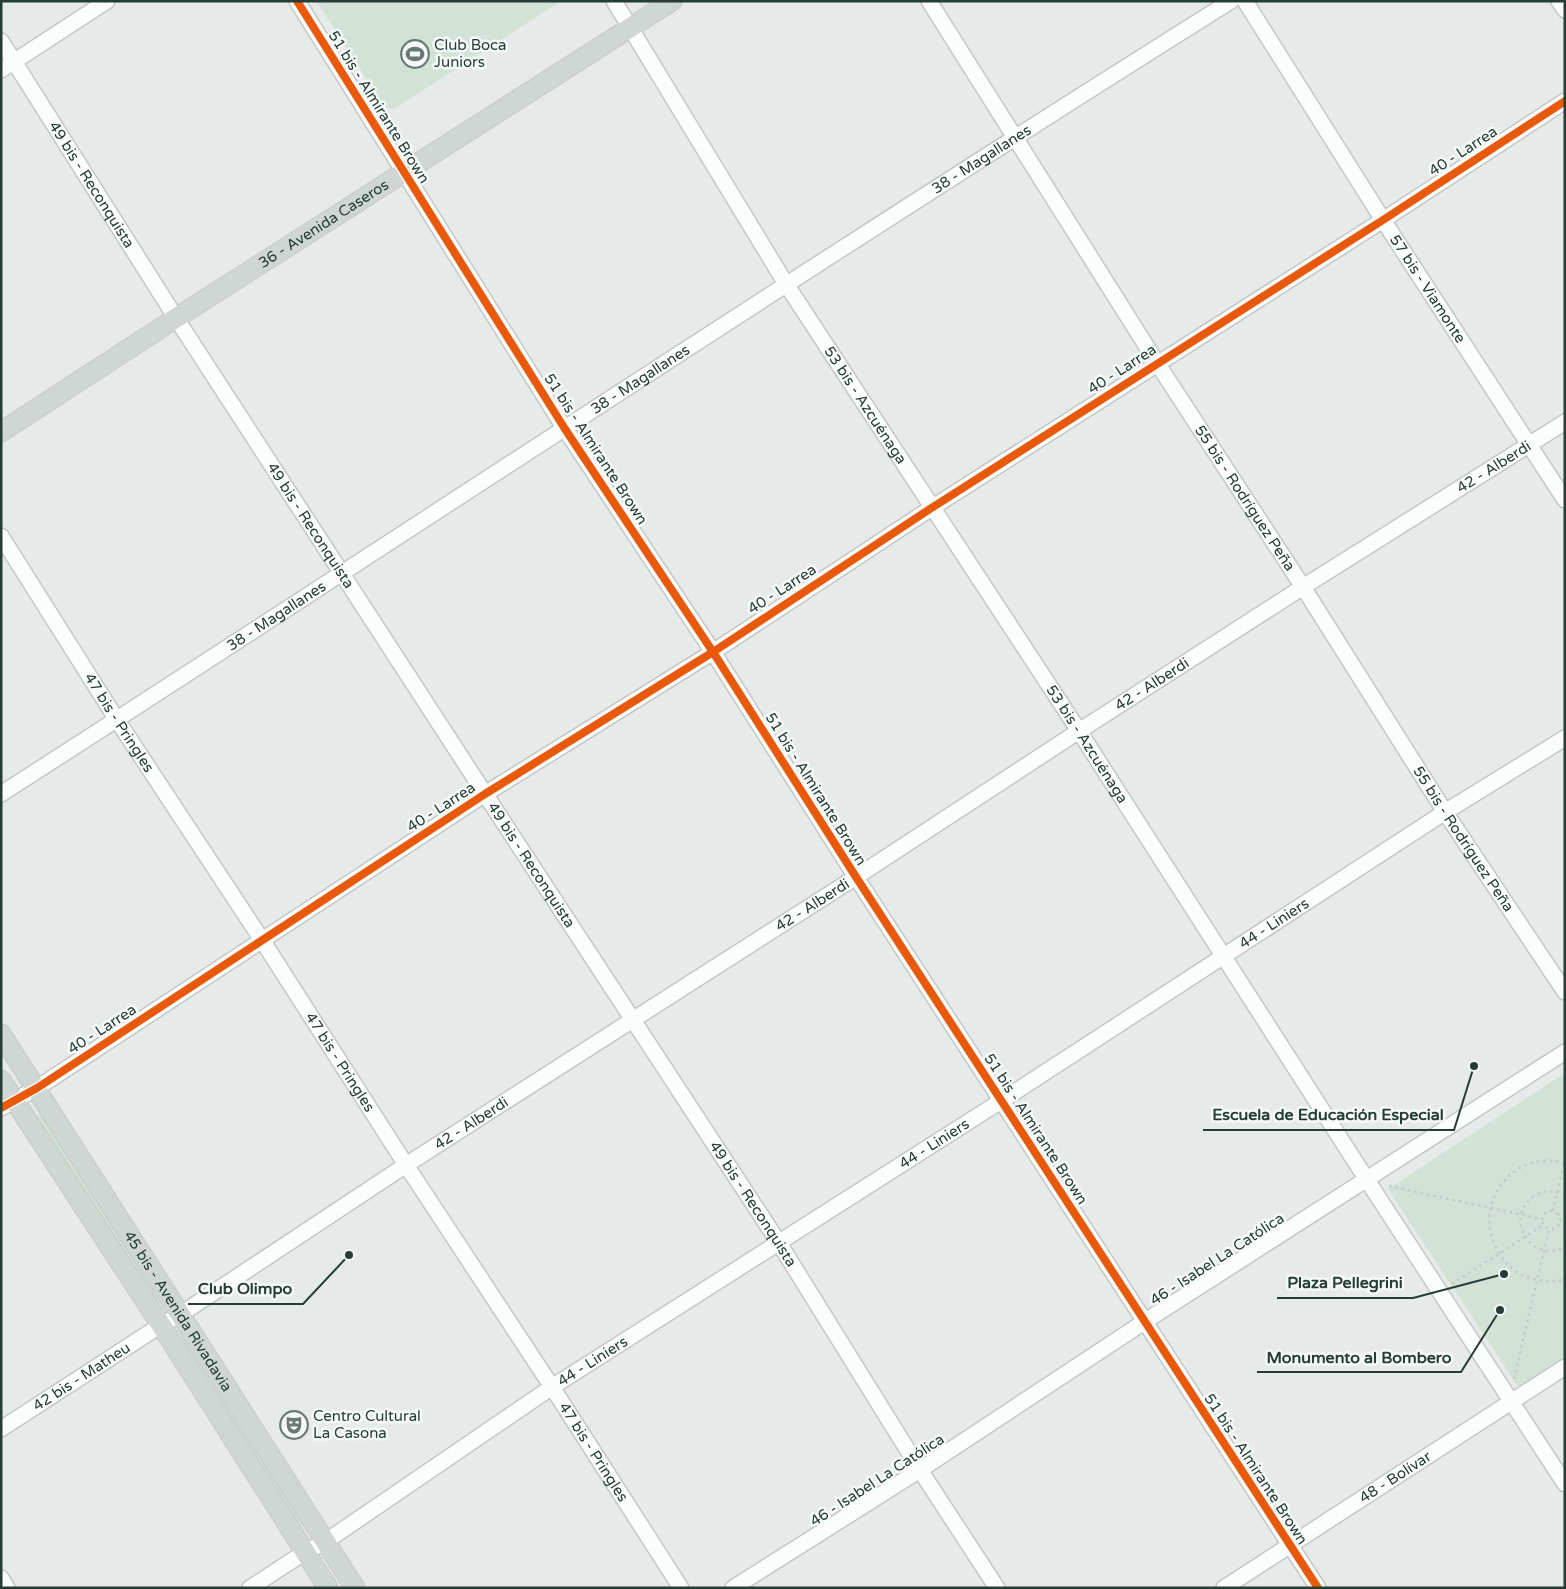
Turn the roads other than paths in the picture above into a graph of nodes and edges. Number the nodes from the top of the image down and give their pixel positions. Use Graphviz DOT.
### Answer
graph roads {
  1 [pos="107,1"];
  2 [pos="297,1"];
  3 [pos="614,1"];
  4 [pos="672,1"];
  5 [pos="928,1"];
  6 [pos="1231,1"];
  7 [pos="1245,1"];
  8 [pos="1559,1"];
  9 [pos="1565,10"];
  10 [pos="630,27"];
  11 [pos="1,41"];
  12 [pos="14,62"];
  13 [pos="1,70"];
  14 [pos="1565,101"];
  15 [pos="1015,137"];
  16 [pos="404,173"];
  17 [pos="1383,220"];
  18 [pos="786,284"];
  19 [pos="176,318"];
  20 [pos="1158,363"];
  21 [pos="1565,422"];
  22 [pos="565,429"];
  23 [pos="1,432"];
  24 [pos="1529,444"];
  25 [pos="1565,500"];
  26 [pos="933,507"];
  27 [pos="1,536"];
  28 [pos="342,573"];
  29 [pos="1303,587"];
  30 [pos="713,652"];
  31 [pos="117,720"];
  32 [pos="1079,731"];
  33 [pos="1565,738"];
  34 [pos="1,794"];
  35 [pos="485,794"];
  36 [pos="1445,812"];
  37 [pos="856,878"];
  38 [pos="262,940"];
  39 [pos="1224,956"];
  40 [pos="1565,992"];
  41 [pos="633,1020"];
  42 [pos="1,1034"];
  43 [pos="1565,1052"];
  44 [pos="1,1080"];
  45 [pos="37,1088"];
  46 [pos="1001,1101"];
  47 [pos="8,1104"];
  48 [pos="406,1165"];
  49 [pos="1367,1180"];
  50 [pos="779,1243"];
  51 [pos="181,1314"];
  52 [pos="1144,1322"];
  53 [pos="161,1325"];
  54 [pos="1565,1367"];
  55 [pos="552,1387"];
  56 [pos="1510,1402"];
  57 [pos="1,1429"];
  58 [pos="920,1470"];
  59 [pos="1565,1484"];
  60 [pos="325,1542"];
  61 [pos="1290,1546"];
  62 [pos="305,1552"];
  63 [pos="1,1578"];
  64 [pos="7,1588"];
  65 [pos="250,1588"];
  66 [pos="328,1588"];
  67 [pos="355,1588"];
  68 [pos="681,1588"];
  69 [pos="733,1588"];
  70 [pos="996,1588"];
  71 [pos="1224,1588"];
  72 [pos="1318,1588"];
  1 -- 12 [label="street"];
  2 -- 16 [label="street, 51 bis - Almirante Brown"];
  3 -- 10 [label="street, 53 bis - Azcuénaga"];
  4 -- 10 [label="main road, 36 - Avenida Caseros"];
  5 -- 15 [label="street, 55 bis - Rodríguez Peña"];
  6 -- 15 [label="street, 38 - Magallanes"];
  7 -- 17 [label="street, 57 bis - Viamonte"];
  8 -- 9 [label="street"];
  10 -- 16 [label="main road, 36 - Avenida Caseros"];
  10 -- 18 [label="street, 53 bis - Azcuénaga"];
  11 -- 12 [label="street, 49 bis - Reconquista"];
  12 -- 13 [label="street"];
  12 -- 19 [label="street, 49 bis - Reconquista"];
  14 -- 17 [label="street, 40 - Larrea"];
  15 -- 18 [label="street, 38 - Magallanes"];
  15 -- 20 [label="street, 55 bis - Rodríguez Peña"];
  16 -- 19 [label="main road, 36 - Avenida Caseros"];
  16 -- 22 [label="street, 51 bis - Almirante Brown"];
  17 -- 20 [label="street, 40 - Larrea"];
  17 -- 24 [label="street, 57 bis - Viamonte"];
  18 -- 22 [label="street, 38 - Magallanes"];
  18 -- 26 [label="street, 53 bis - Azcuénaga"];
  19 -- 23 [label="main road, 36 - Avenida Caseros"];
  19 -- 28 [label="street, 49 bis - Reconquista"];
  20 -- 26 [label="street, 40 - Larrea"];
  20 -- 29 [label="street, 55 bis - Rodríguez Peña"];
  21 -- 24 [label="street, 42 - Alberdi"];
  22 -- 28 [label="street, 38 - Magallanes"];
  22 -- 30 [label="street, 51 bis - Almirante Brown"];
  24 -- 25 [label="street, 57 bis - Viamonte"];
  24 -- 29 [label="street, 42 - Alberdi"];
  26 -- 30 [label="street, 40 - Larrea"];
  26 -- 32 [label="street, 53 bis - Azcuénaga"];
  27 -- 31 [label="street, 47 bis - Pringles"];
  28 -- 31 [label="street, 38 - Magallanes"];
  28 -- 35 [label="street, 49 bis - Reconquista"];
  29 -- 32 [label="street, 42 - Alberdi"];
  29 -- 36 [label="street, 55 bis - Rodríguez Peña"];
  30 -- 35 [label="street, 40 - Larrea"];
  30 -- 37 [label="street, 51 bis - Almirante Brown"];
  31 -- 34 [label="street, 38 - Magallanes"];
  31 -- 38 [label="street, 47 bis - Pringles"];
  32 -- 37 [label="street, 42 - Alberdi"];
  32 -- 39 [label="street, 53 bis - Azcuénaga"];
  33 -- 36 [label="street, 44 - Liniers"];
  35 -- 38 [label="street, 40 - Larrea"];
  35 -- 41 [label="street, 49 bis - Reconquista"];
  36 -- 39 [label="street, 44 - Liniers"];
  36 -- 40 [label="street, 55 bis - Rodríguez Peña"];
  37 -- 41 [label="street, 42 - Alberdi"];
  37 -- 46 [label="street, 51 bis - Almirante Brown"];
  38 -- 45 [label="street, 40 - Larrea"];
  38 -- 48 [label="street, 47 bis - Pringles"];
  39 -- 46 [label="street, 44 - Liniers"];
  39 -- 49 [label="street, 53 bis - Azcuénaga"];
  41 -- 48 [label="street, 42 - Alberdi"];
  41 -- 50 [label="street, 49 bis - Reconquista"];
  42 -- 45 [label="main road, 45 bis - Avenida Rivadavia"];
  43 -- 49 [label="street, 46 - Isabel La Católica"];
  44 -- 47 [label="main road, 45 bis - Avenida Rivadavia"];
  45 -- 47 [label="street, 40 - Larrea"];
  45 -- 51 [label="main road, 45 bis - Avenida Rivadavia"];
  46 -- 50 [label="street, 44 - Liniers"];
  46 -- 52 [label="street, 51 bis - Almirante Brown"];
  47 -- 53 [label="main road, 45 bis - Avenida Rivadavia"];
  48 -- 51 [label="street, 42 - Alberdi"];
  48 -- 55 [label="street, 47 bis - Pringles"];
  49 -- 52 [label="street, 46 - Isabel La Católica"];
  49 -- 56 [label="street, 53 bis - Azcuénaga"];
  50 -- 55 [label="street, 44 - Liniers"];
  50 -- 58 [label="street, 49 bis - Reconquista"];
  51 -- 53 [label="street, 42 - Alberdi"];
  51 -- 60 [label="main road, 45 bis - Avenida Rivadavia"];
  52 -- 58 [label="street, 46 - Isabel La Católica"];
  52 -- 61 [label="street, 51 bis - Almirante Brown"];
  53 -- 57 [label="street, 42 bis - Matheu"];
  53 -- 62 [label="main road, 45 bis - Avenida Rivadavia"];
  54 -- 56 [label="street, 48 - Bolívar"];
  55 -- 60 [label="street, 44 - Liniers"];
  55 -- 68 [label="street, 47 bis - Pringles"];
  56 -- 59 [label="street, 53 bis - Azcuénaga"];
  56 -- 61 [label="street, 48 - Bolívar"];
  58 -- 69 [label="street, 46 - Isabel La Católica"];
  58 -- 70 [label="street, 49 bis - Reconquista"];
  60 -- 62 [label="street, 44 - Liniers"];
  60 -- 67 [label="main road, 45 bis - Avenida Rivadavia"];
  61 -- 71 [label="street, 48 - Bolívar"];
  61 -- 72 [label="street, 51 bis - Almirante Brown"];
  62 -- 65 [label="street, 44 - Liniers"];
  62 -- 66 [label="main road, 45 bis - Avenida Rivadavia"];
  63 -- 64 [label="street"];
}
